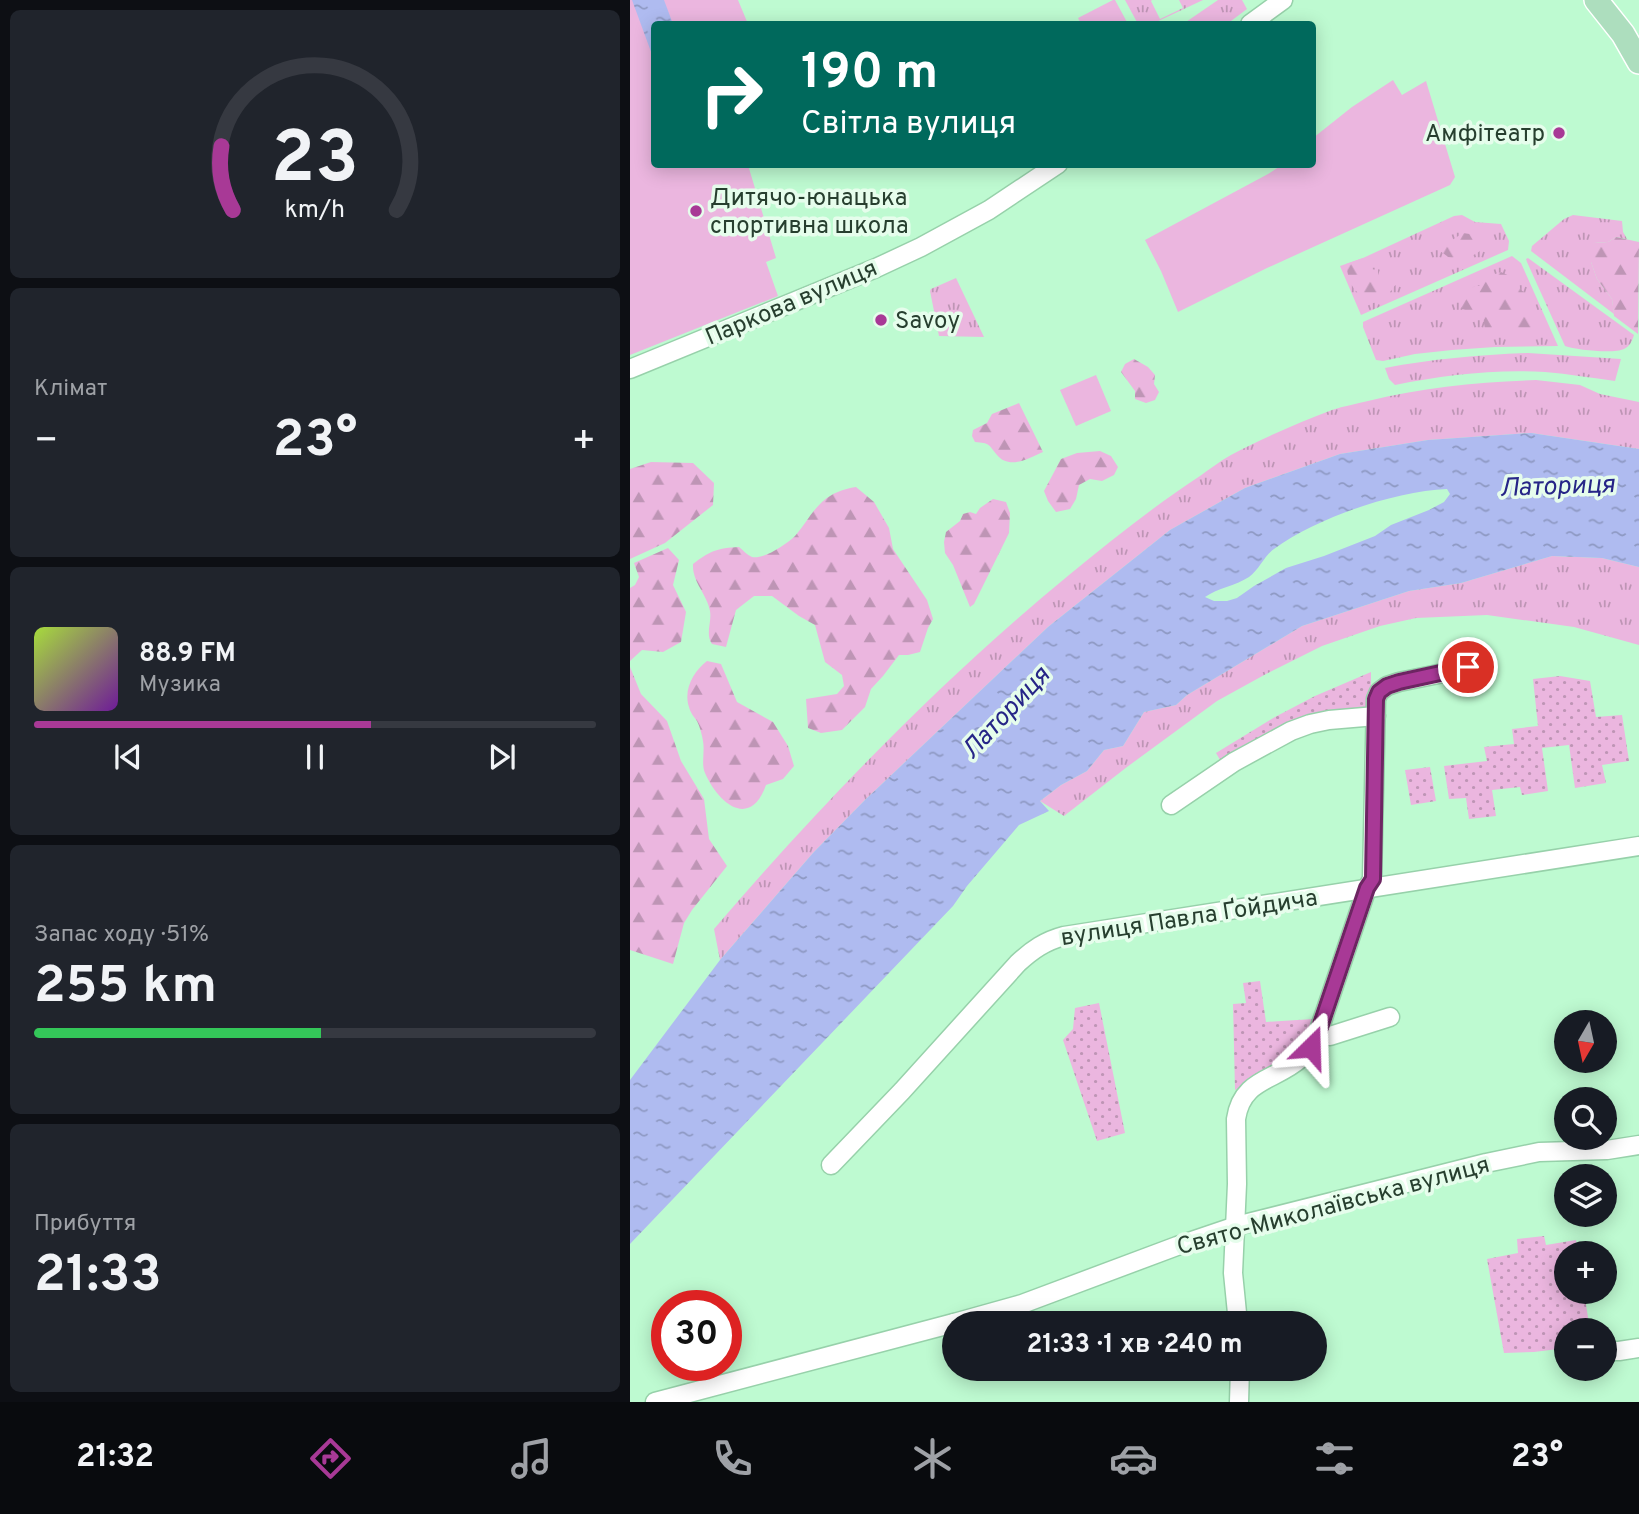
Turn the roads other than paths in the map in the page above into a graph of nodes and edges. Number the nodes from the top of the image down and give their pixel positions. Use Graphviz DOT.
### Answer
graph roads {
  1 [pos="1283,0"];
  2 [pos="1596,0"];
  3 [pos="1254,21"];
  4 [pos="1639,62"];
  5 [pos="1052,168"];
  6 [pos="630,369"];
  7 [pos="1468,667"];
  8 [pos="1376,716"];
  9 [pos="1171,805"];
  10 [pos="1639,846"];
  11 [pos="1367,888"];
  12 [pos="1390,1017"];
  13 [pos="1317,1036"];
  14 [pos="1639,1145"];
  15 [pos="831,1165"];
  16 [pos="1236,1226"];
  17 [pos="997,1311"];
  18 [pos="1237,1311"];
  19 [pos="942,1326"];
  20 [pos="1639,1348"];
  21 [pos="1617,1351"];
  22 [pos="1240,1381"];
  23 [pos="655,1402"];
  24 [pos="1240,1402"];
  1 -- 3 [label="street"];
  2 -- 4 [label="main road"];
  5 -- 6 [label="street, Паркова вулиця"];
  7 -- 8 [label="street"];
  8 -- 9 [label="street"];
  8 -- 11 [label="street"];
  10 -- 11 [label="street, вулиця Павла Ґойдича"];
  11 -- 13 [label="street"];
  11 -- 15 [label="street, вулиця Павла Ґойдича"];
  12 -- 13 [label="street"];
  13 -- 16 [label="street"];
  14 -- 16 [label="street, Свято-Миколаївська вулиця"];
  16 -- 17 [label="street, Свято-Миколаївська вулиця"];
  16 -- 18 [label="street"];
  19 -- 23 [label="street, Свято-Миколаївська вулиця"];
  20 -- 21 [label="street"];
  22 -- 24 [label="street"];
}
